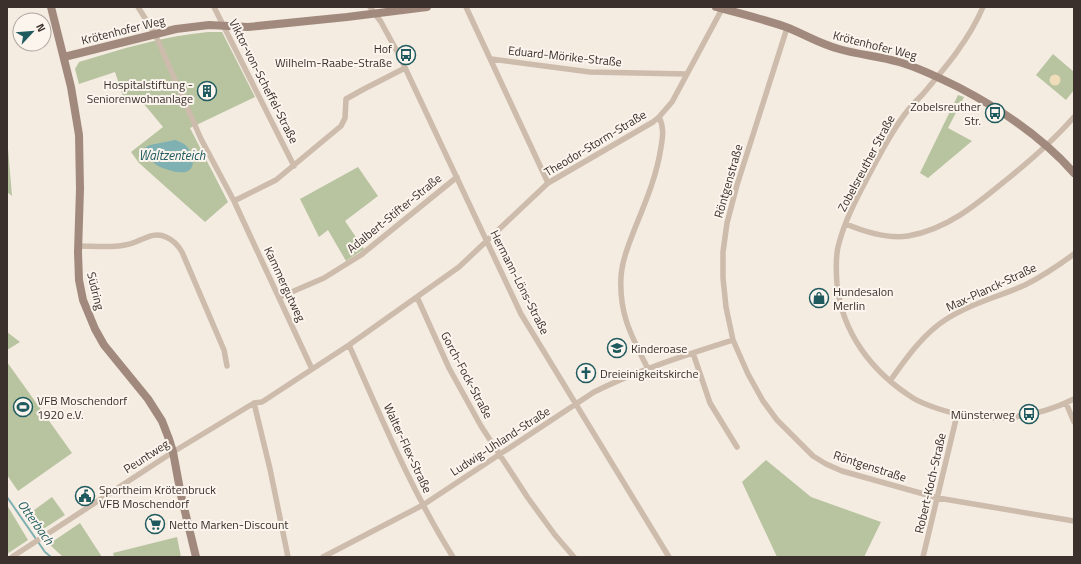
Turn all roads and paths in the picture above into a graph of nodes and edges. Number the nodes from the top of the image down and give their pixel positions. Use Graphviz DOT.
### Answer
graph roads {
  1 [pos="51,7"];
  2 [pos="138,7"];
  3 [pos="214,7"];
  4 [pos="370,7"];
  5 [pos="427,7"];
  6 [pos="466,7"];
  7 [pos="982,7"];
  8 [pos="719,8"];
  9 [pos="376,14"];
  10 [pos="224,27"];
  11 [pos="787,28"];
  12 [pos="155,34"];
  13 [pos="64,57"];
  14 [pos="491,59"];
  15 [pos="405,68"];
  16 [pos="686,74"];
  17 [pos="938,76"];
  18 [pos="659,117"];
  19 [pos="1074,117"];
  20 [pos="1047,146"];
  21 [pos="294,166"];
  22 [pos="1074,173"];
  23 [pos="457,176"];
  24 [pos="548,183"];
  25 [pos="234,201"];
  26 [pos="846,224"];
  27 [pos="487,242"];
  28 [pos="78,246"];
  29 [pos="1074,254"];
  30 [pos="417,297"];
  31 [pos="280,298"];
  32 [pos="733,340"];
  33 [pos="349,345"];
  34 [pos="693,353"];
  35 [pos="227,366"];
  36 [pos="312,369"];
  37 [pos="648,369"];
  38 [pos="890,381"];
  39 [pos="1074,399"];
  40 [pos="254,403"];
  41 [pos="1066,403"];
  42 [pos="576,404"];
  43 [pos="957,415"];
  44 [pos="1074,422"];
  45 [pos="737,447"];
  46 [pos="173,452"];
  47 [pos="500,455"];
  48 [pos="938,498"];
  49 [pos="423,505"];
  50 [pos="1074,521"];
  51 [pos="12,557"];
  52 [pos="196,557"];
  53 [pos="288,557"];
  54 [pos="323,557"];
  55 [pos="453,557"];
  56 [pos="574,557"];
  57 [pos="669,557"];
  58 [pos="923,557"];
  1 -- 13 [label="street, Südring"];
  2 -- 12 [label="street, Kammergutweg"];
  3 -- 10 [label="street, Viktor-von-Scheffel-Straße"];
  4 -- 9 [label="street, Hermann-Löns-Straße"];
  5 -- 9 [label="street, Krötenhofer Weg"];
  6 -- 14 [label="street"];
  7 -- 17 [label="street, Zobelsreuther Straße"];
  8 -- 11 [label="street, Krötenhofer Weg"];
  8 -- 16 [label="street, Theodor-Storm-Straße"];
  9 -- 10 [label="street, Krötenhofer Weg"];
  9 -- 15 [label="street, Hermann-Löns-Straße"];
  10 -- 12 [label="street, Krötenhofer Weg"];
  10 -- 21 [label="street, Viktor-von-Scheffel-Straße"];
  11 -- 17 [label="street, Krötenhofer Weg"];
  11 -- 32 [label="street, Röntgenstraße"];
  12 -- 13 [label="street, Krötenhofer Weg"];
  12 -- 25 [label="street, Kammergutweg"];
  13 -- 28 [label="street, Südring"];
  14 -- 16 [label="street, Eduard-Mörike-Straße"];
  14 -- 24 [label="street"];
  15 -- 21 [label="street"];
  15 -- 23 [label="street, Hermann-Löns-Straße"];
  16 -- 18 [label="street, Theodor-Storm-Straße"];
  17 -- 20 [label="street, Krötenhofer Weg"];
  17 -- 26 [label="street, Zobelsreuther Straße"];
  18 -- 24 [label="street, Theodor-Storm-Straße"];
  18 -- 37 [label="street"];
  19 -- 20 [label="street"];
  20 -- 22 [label="street, Krötenhofer Weg"];
  20 -- 26 [label="street"];
  21 -- 25 [label="street"];
  23 -- 27 [label="street, Hermann-Löns-Straße"];
  23 -- 31 [label="street, Adalbert-Stifter-Straße"];
  24 -- 27 [label="street, Theodor-Storm-Straße"];
  25 -- 31 [label="street, Kammergutweg"];
  26 -- 38 [label="street, Zobelsreuther Straße"];
  27 -- 30 [label="street, Theodor-Storm-Straße"];
  27 -- 42 [label="street, Hermann-Löns-Straße"];
  28 -- 35 [label="street"];
  28 -- 46 [label="street, Südring"];
  29 -- 38 [label="street, Max-Planck-Straße"];
  30 -- 33 [label="street, Theodor-Storm-Straße"];
  30 -- 47 [label="street, Gorch-Fock-Straße"];
  31 -- 36 [label="street, Kammergutweg"];
  32 -- 34 [label="street, Ludwig-Uhland-Straße"];
  32 -- 48 [label="street, Röntgenstraße"];
  33 -- 36 [label="street, Theodor-Storm-Straße"];
  33 -- 49 [label="street, Walter-Flex-Straße"];
  34 -- 37 [label="street, Ludwig-Uhland-Straße"];
  34 -- 45 [label="street"];
  36 -- 40 [label="street"];
  37 -- 42 [label="street, Ludwig-Uhland-Straße"];
  38 -- 43 [label="street, Zobelsreuther Straße"];
  39 -- 41 [label="street, Zobelsreuther Straße"];
  40 -- 46 [label="street, Peuntweg"];
  40 -- 53 [label="street"];
  41 -- 43 [label="street, Zobelsreuther Straße"];
  41 -- 44 [label="street"];
  42 -- 47 [label="street, Ludwig-Uhland-Straße"];
  42 -- 57 [label="street, Hermann-Löns-Straße"];
  43 -- 48 [label="street, Robert-Koch-Straße"];
  46 -- 51 [label="street, Peuntweg"];
  46 -- 52 [label="street, Südring"];
  47 -- 49 [label="street, Ludwig-Uhland-Straße"];
  47 -- 56 [label="street, Gorch-Fock-Straße"];
  48 -- 50 [label="street, Röntgenstraße"];
  48 -- 58 [label="street, Robert-Koch-Straße"];
  49 -- 54 [label="street, Ludwig-Uhland-Straße"];
  49 -- 55 [label="street, Walter-Flex-Straße"];
}
